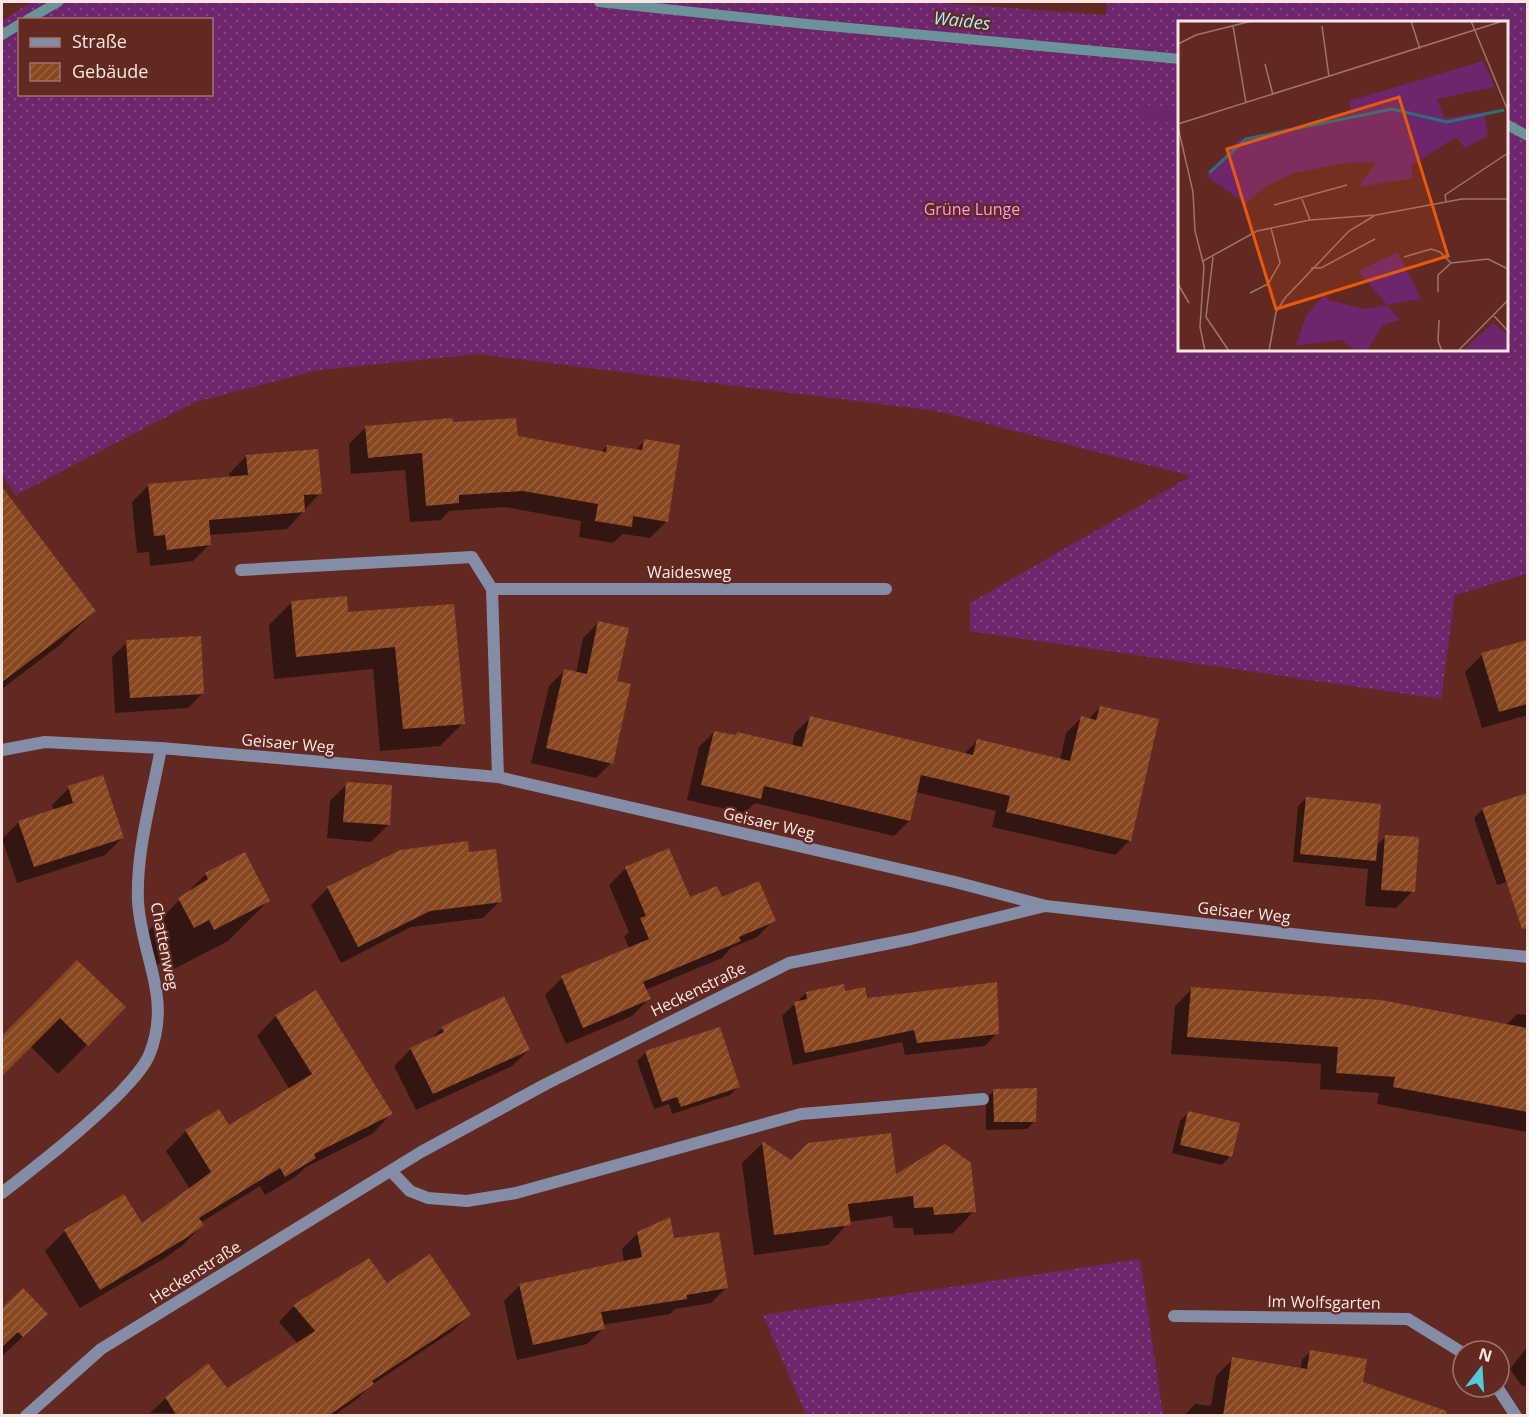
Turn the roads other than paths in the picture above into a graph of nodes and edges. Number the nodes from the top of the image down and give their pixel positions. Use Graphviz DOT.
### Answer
graph roads {
  1 [pos="241,570"];
  2 [pos="492,589"];
  3 [pos="886,589"];
  4 [pos="161,748"];
  5 [pos="2,750"];
  6 [pos="498,777"];
  7 [pos="1046,906"];
  8 [pos="1527,957"];
  9 [pos="983,1099"];
  10 [pos="391,1171"];
  11 [pos="2,1192"];
  12 [pos="1174,1316"];
  13 [pos="1451,1346"];
  14 [pos="1505,1399"];
  15 [pos="27,1416"];
  16 [pos="1516,1416"];
  1 -- 2 [label="street"];
  2 -- 3 [label="street, Waidesweg"];
  2 -- 6 [label="street"];
  4 -- 5 [label="street, Geisaer Weg"];
  4 -- 6 [label="street, Geisaer Weg"];
  4 -- 11 [label="street, Chattenweg"];
  6 -- 7 [label="street, Geisaer Weg"];
  7 -- 8 [label="street, Geisaer Weg"];
  7 -- 10 [label="street, Heckenstraße"];
  9 -- 10 [label="street"];
  10 -- 15 [label="street, Heckenstraße"];
  12 -- 13 [label="street, Im Wolfsgarten"];
  14 -- 16 [label="street"];
}
